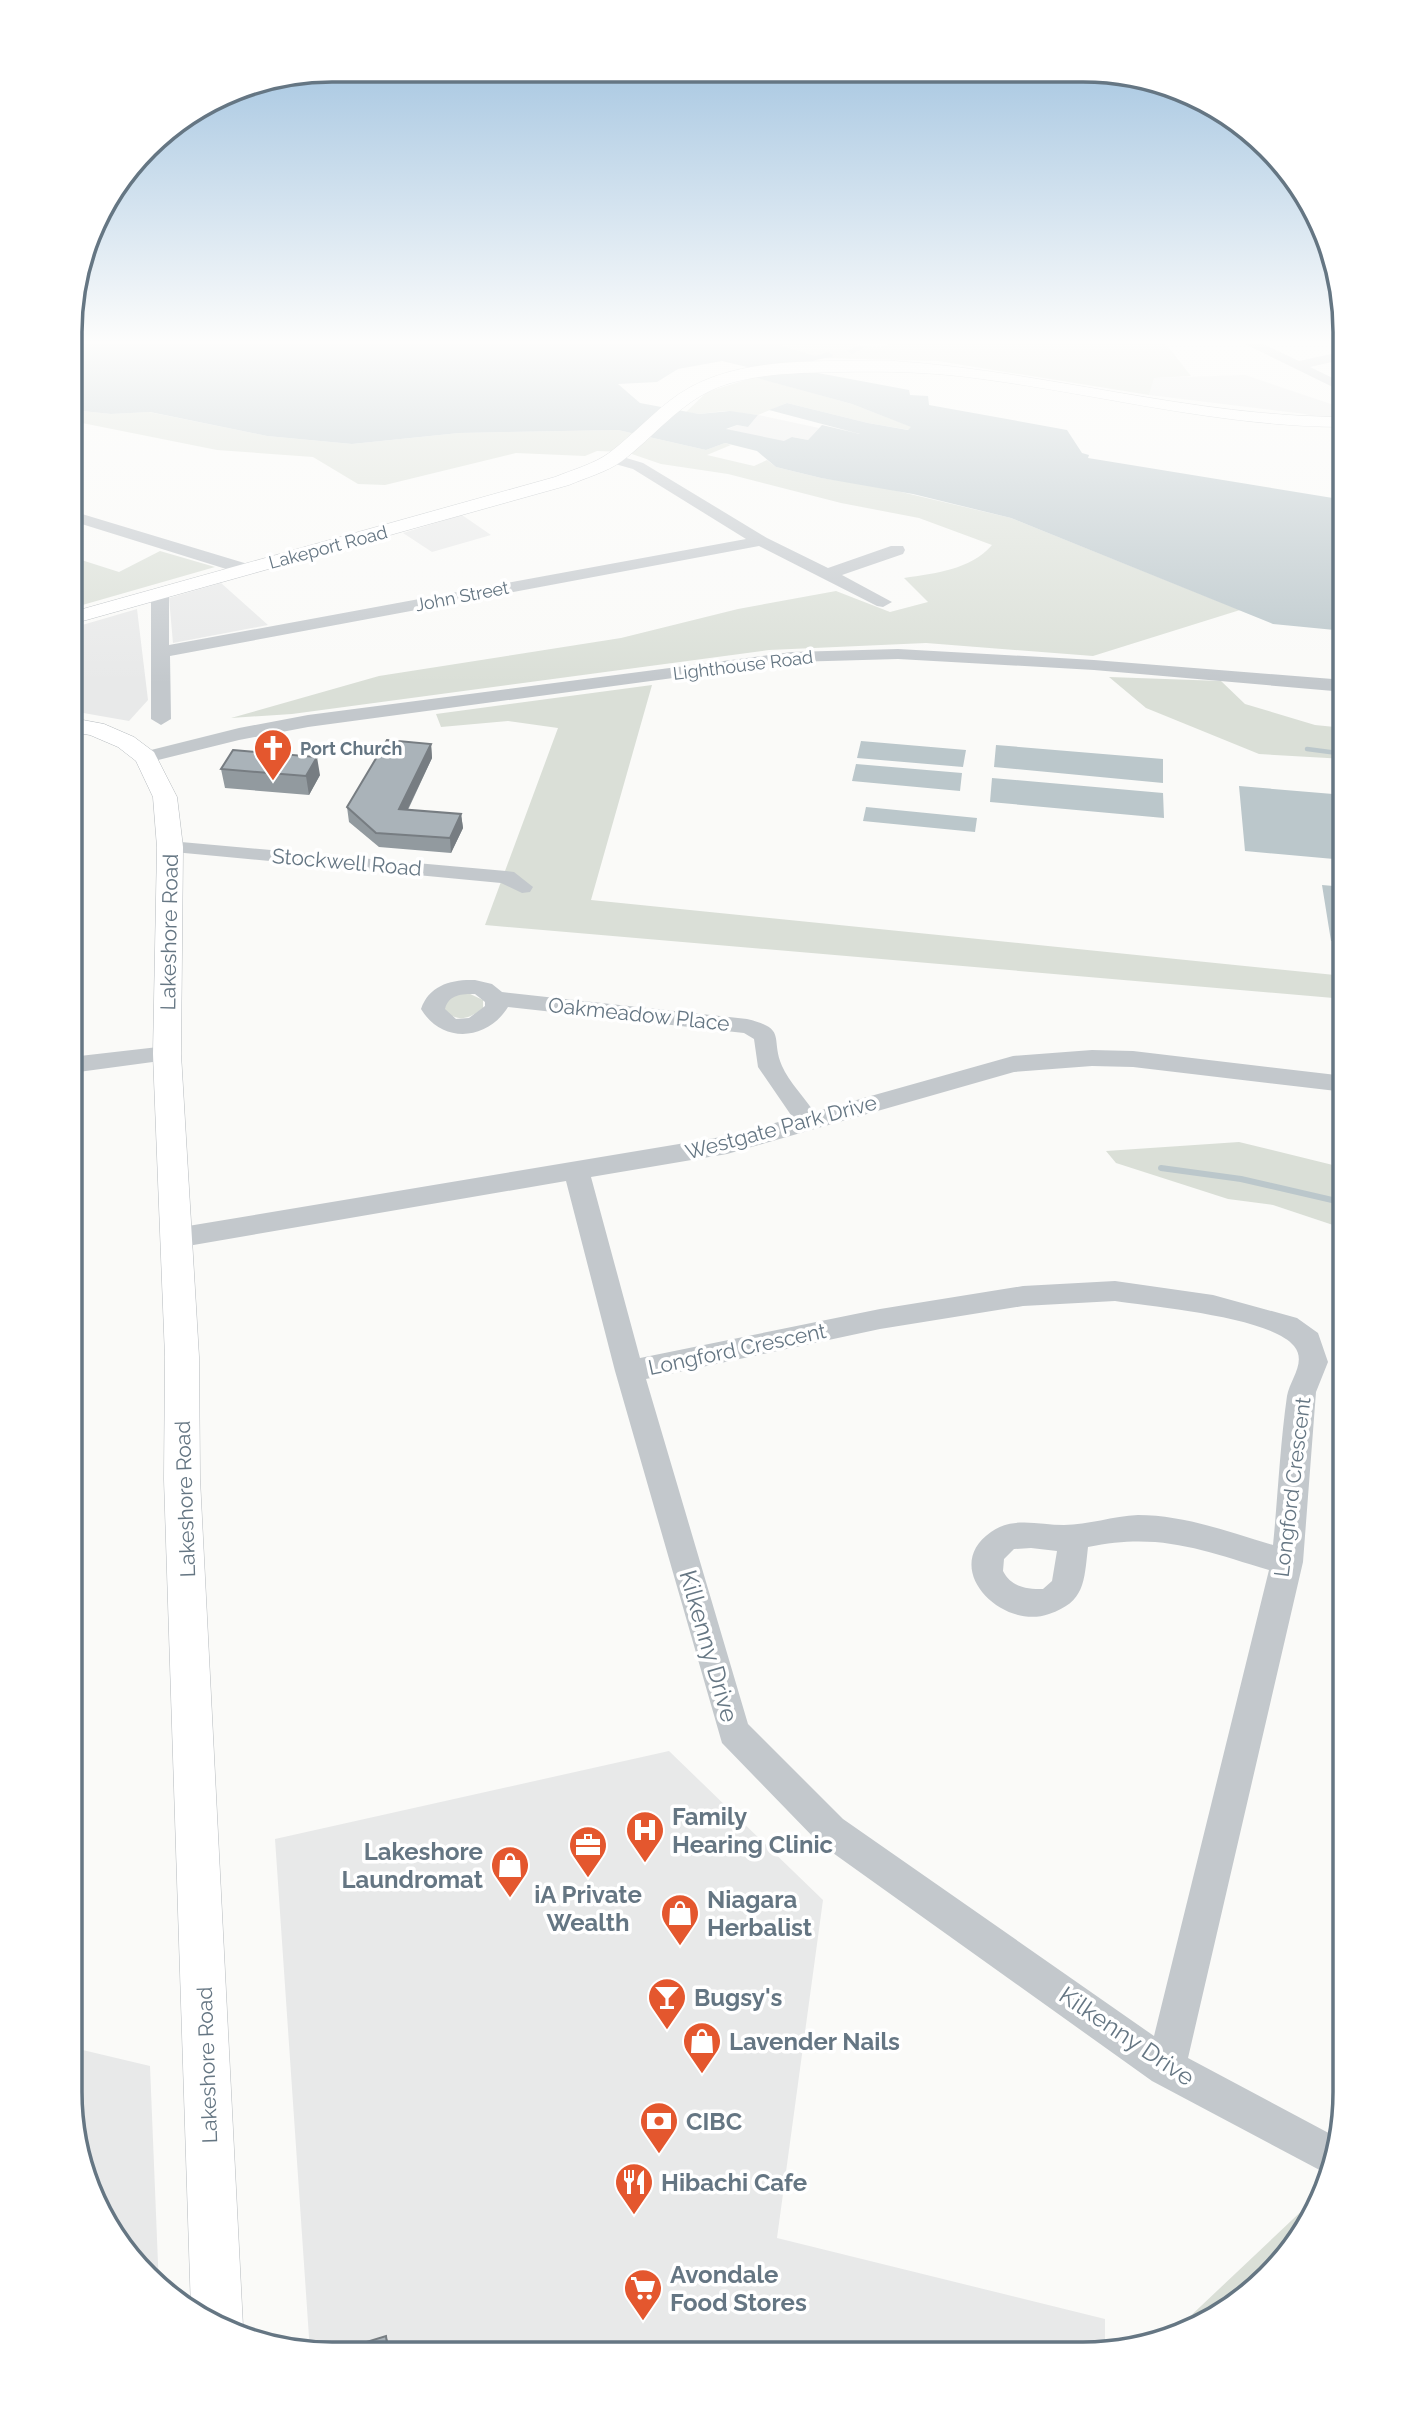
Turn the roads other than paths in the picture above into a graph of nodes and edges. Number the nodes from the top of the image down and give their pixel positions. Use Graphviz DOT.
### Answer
graph roads {
  1 [pos="614,457"];
  2 [pos="612,459"];
  3 [pos="82,519"];
  4 [pos="761,541"];
  5 [pos="897,550"];
  6 [pos="245,569"];
  7 [pos="828,574"];
  8 [pos="160,593"];
  9 [pos="883,601"];
  10 [pos="82,615"];
  11 [pos="162,652"];
  12 [pos="1333,685"];
  13 [pos="161,719"];
  14 [pos="82,727"];
  15 [pos="146,757"];
  16 [pos="170,848"];
  17 [pos="522,887"];
  18 [pos="496,999"];
  19 [pos="167,1054"];
  20 [pos="82,1064"];
  21 [pos="1333,1083"];
  22 [pos="808,1121"];
  23 [pos="577,1172"];
  24 [pos="176,1238"];
  25 [pos="629,1371"];
  26 [pos="1075,1537"];
  27 [pos="1287,1562"];
  28 [pos="1167,2067"];
  29 [pos="1325,2153"];
  30 [pos="217,2314"];
  1 -- 2 [label="main road, Lakeport Road"];
  2 -- 4 [label="street"];
  2 -- 6 [label="main road, Lakeport Road"];
  3 -- 6 [label="street"];
  4 -- 7 [label="street"];
  4 -- 11 [label="street, John Street"];
  5 -- 7 [label="street"];
  6 -- 8 [label="main road, Lakeport Road"];
  7 -- 9 [label="street"];
  8 -- 10 [label="main road, Lakeport Road"];
  8 -- 11 [label="street"];
  11 -- 13 [label="street"];
  12 -- 15 [label="street, Lighthouse Road"];
  14 -- 15 [label="main road"];
  15 -- 16 [label="main road, Lakeshore Road"];
  16 -- 17 [label="street, Stockwell Road"];
  16 -- 19 [label="main road, Lakeshore Road"];
  18 -- 22 [label="street, Oakmeadow Place"];
  19 -- 20 [label="street"];
  19 -- 24 [label="main road, Lakeshore Road"];
  21 -- 22 [label="street, Westgate Park Drive"];
  22 -- 23 [label="street, Westgate Park Drive"];
  23 -- 24 [label="street, Westgate Park Drive"];
  23 -- 25 [label="street, Kilkenny Drive"];
  24 -- 30 [label="main road, Lakeshore Road"];
  25 -- 27 [label="street, Longford Crescent"];
  25 -- 28 [label="street, Kilkenny Drive"];
  26 -- 27 [label="street"];
  27 -- 28 [label="street, Longford Crescent"];
  28 -- 29 [label="street, Kilkenny Drive"];
}
